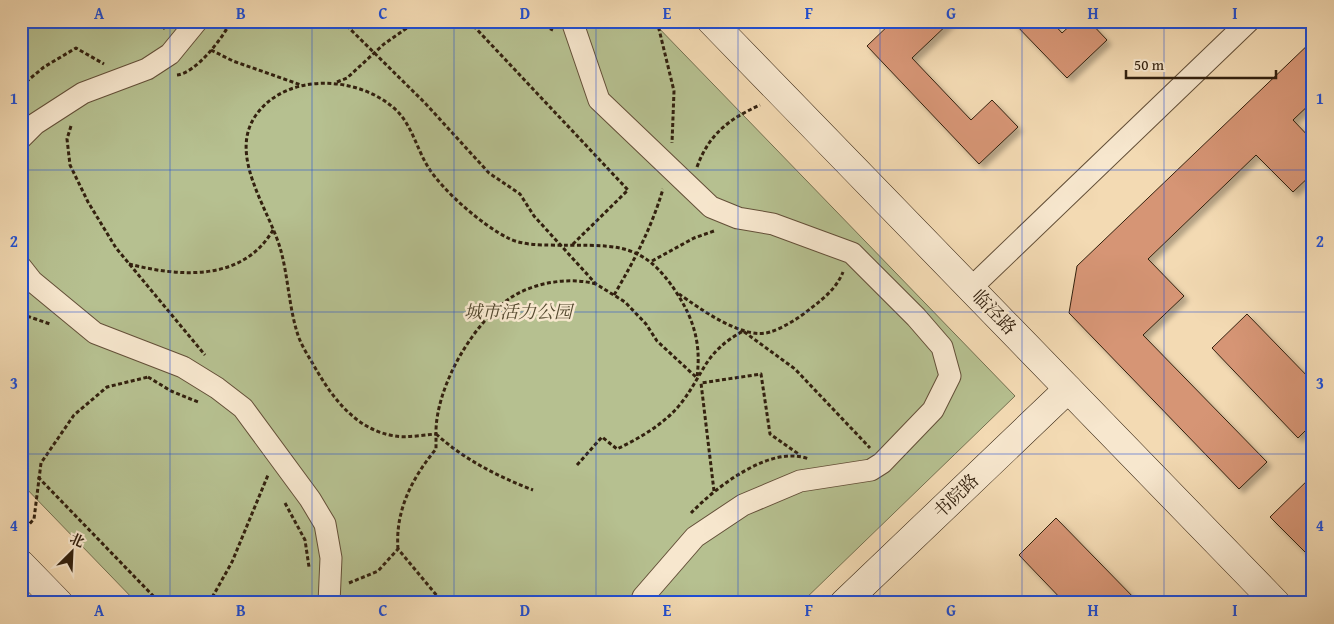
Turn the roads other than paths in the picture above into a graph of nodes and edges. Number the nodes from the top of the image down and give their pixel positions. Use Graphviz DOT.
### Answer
graph roads {
  1 [pos="197,21"];
  2 [pos="572,21"];
  3 [pos="711,21"];
  4 [pos="1249,21"];
  5 [pos="21,138"];
  6 [pos="21,267"];
  7 [pos="971,288"];
  8 [pos="1068,389"];
  9 [pos="21,564"];
  10 [pos="330,597"];
  11 [pos="59,603"];
  12 [pos="641,603"];
  13 [pos="844,603"];
  14 [pos="1276,603"];
  1 -- 5 [label="street"];
  2 -- 12 [label="street"];
  3 -- 7 [label="street, 临泾路"];
  4 -- 7 [label="street"];
  6 -- 10 [label="street"];
  7 -- 8 [label="street, 临泾路"];
  8 -- 13 [label="street, 书院路"];
  8 -- 14 [label="street, 临泾路"];
  9 -- 11 [label="street"];
}
